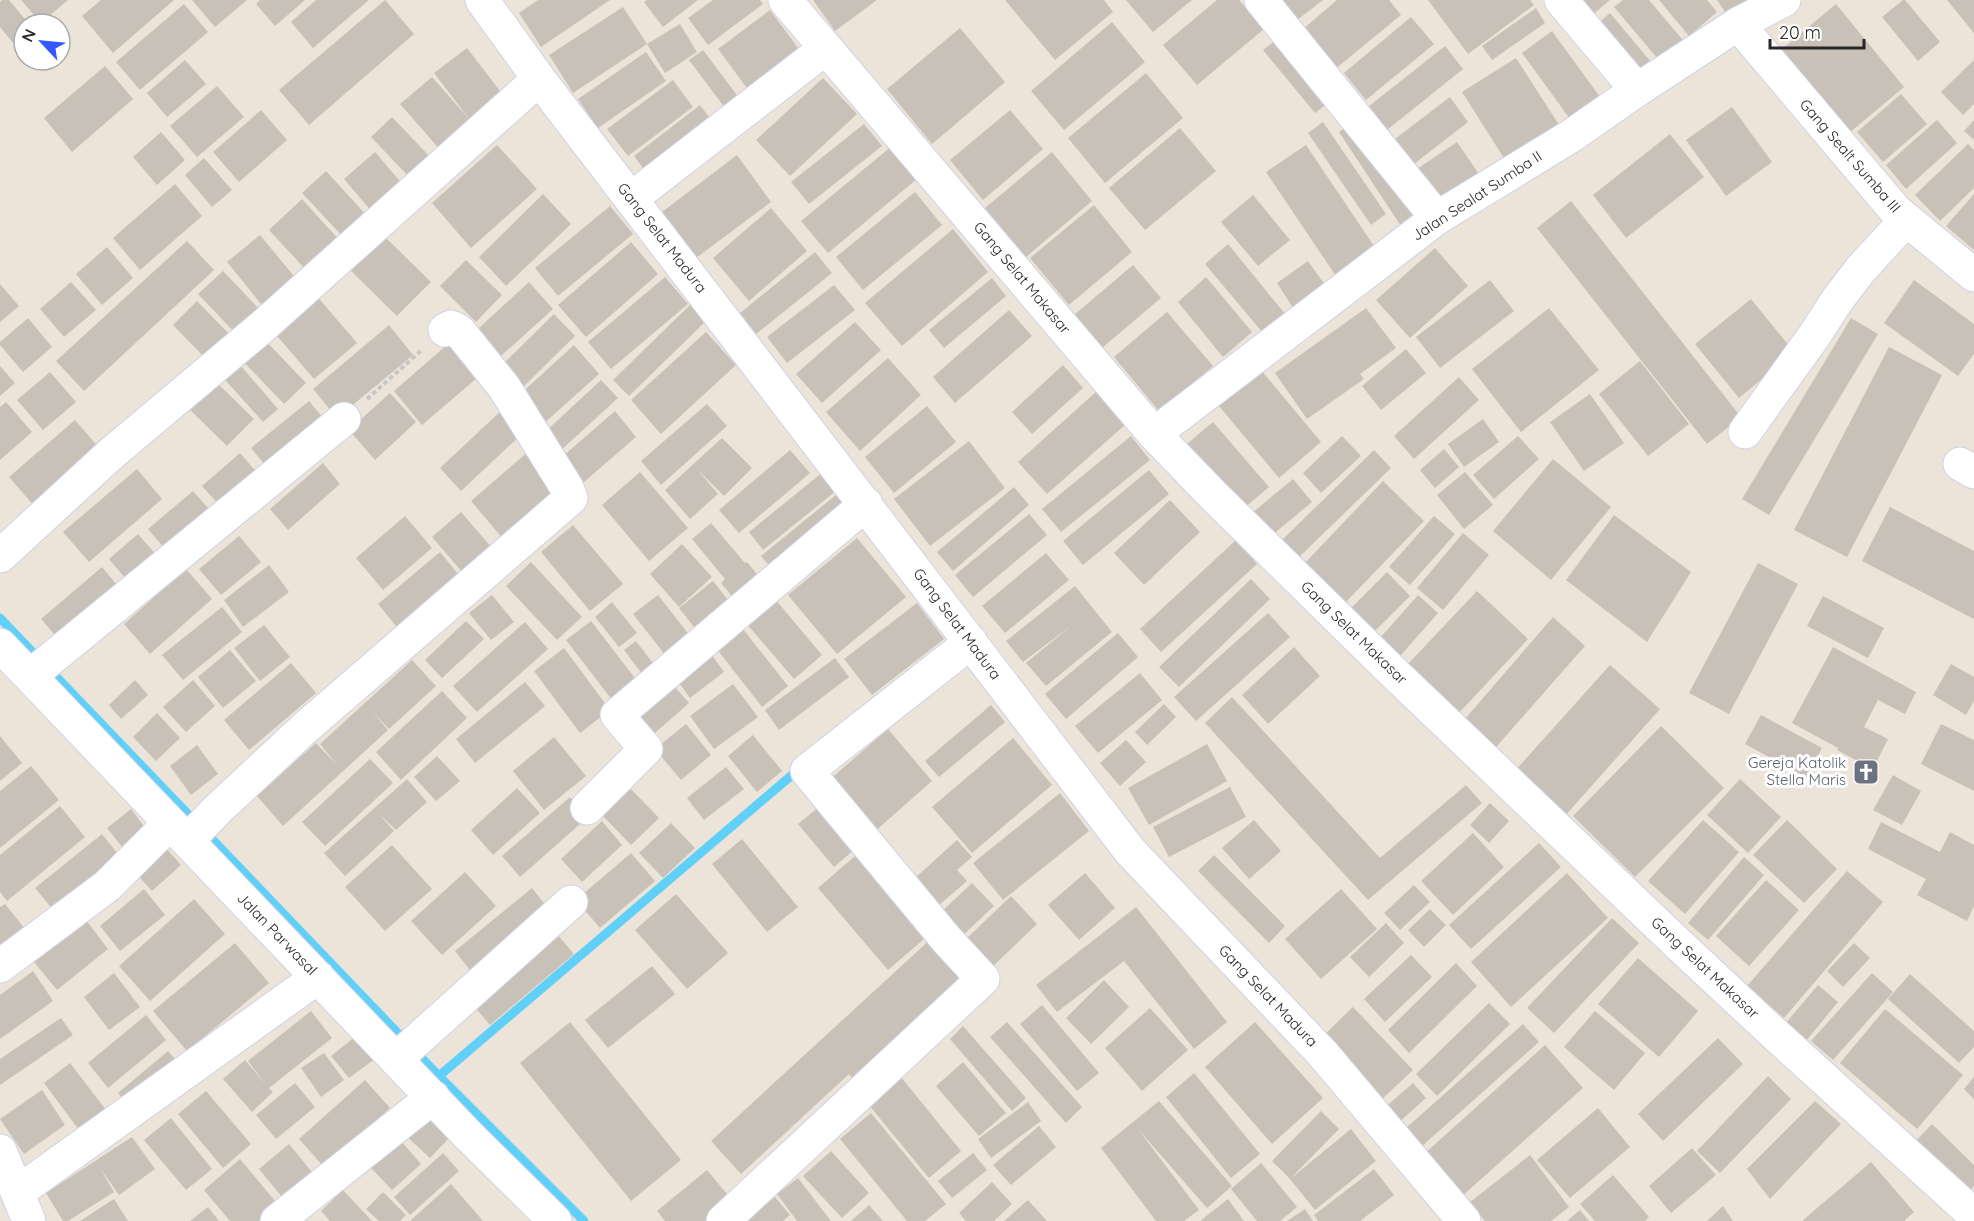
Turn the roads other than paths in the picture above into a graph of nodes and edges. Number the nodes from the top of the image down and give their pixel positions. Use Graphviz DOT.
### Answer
graph roads {
  1 [pos="482,0"];
  2 [pos="785,0"];
  3 [pos="1261,0"];
  4 [pos="1562,0"];
  5 [pos="1784,0"];
  6 [pos="1738,24"];
  7 [pos="826,48"];
  8 [pos="539,79"];
  9 [pos="1637,90"];
  10 [pos="632,198"];
  11 [pos="1437,218"];
  12 [pos="1906,220"];
  13 [pos="1974,274"];
  14 [pos="445,330"];
  15 [pos="344,419"];
  16 [pos="1745,432"];
  17 [pos="1154,434"];
  18 [pos="866,504"];
  19 [pos="0,555"];
  20 [pos="971,642"];
  21 [pos="0,645"];
  22 [pos="41,667"];
  23 [pos="587,808"];
  24 [pos="184,832"];
  25 [pos="571,902"];
  26 [pos="0,966"];
  27 [pos="318,976"];
  28 [pos="396,1059"];
  29 [pos="433,1097"];
  30 [pos="0,1151"];
  31 [pos="23,1207"];
  32 [pos="1974,1215"];
  33 [pos="277,1221"];
  34 [pos="555,1221"];
  35 [pos="723,1221"];
  36 [pos="1464,1221"];
  1 -- 8 [label="street, Gang Selat Madura"];
  2 -- 7 [label="street, Gang Selat Makasar"];
  3 -- 11 [label="street"];
  4 -- 9 [label="street"];
  5 -- 6 [label="street, Jalan Sealat Sumba II"];
  6 -- 9 [label="street, Jalan Sealat Sumba II"];
  6 -- 12 [label="street, Gang Sealt Sumba III"];
  7 -- 10 [label="street"];
  7 -- 17 [label="street, Gang Selat Makasar"];
  8 -- 10 [label="street, Gang Selat Madura"];
  8 -- 19 [label="street"];
  9 -- 11 [label="street, Jalan Sealat Sumba II"];
  10 -- 18 [label="street, Gang Selat Madura"];
  11 -- 17 [label="street, Jalan Sealat Sumba II"];
  12 -- 13 [label="street, Gang Sealt Sumba III"];
  12 -- 16 [label="street"];
  14 -- 24 [label="street"];
  15 -- 22 [label="street"];
  17 -- 32 [label="street, Gang Selat Makasar"];
  18 -- 20 [label="street, Gang Selat Madura"];
  18 -- 23 [label="street"];
  20 -- 35 [label="street"];
  20 -- 36 [label="street, Gang Selat Madura"];
  21 -- 22 [label="street, Jalan Parwasal"];
  22 -- 24 [label="street, Jalan Parwasal"];
  24 -- 26 [label="street"];
  24 -- 27 [label="street, Jalan Parwasal"];
  25 -- 28 [label="street"];
  27 -- 28 [label="street, Jalan Parwasal"];
  27 -- 31 [label="street"];
  28 -- 29 [label="street, Jalan Parwasal"];
  29 -- 33 [label="street"];
  29 -- 34 [label="street, Jalan Parwasal"];
  30 -- 31 [label="street"];
}
